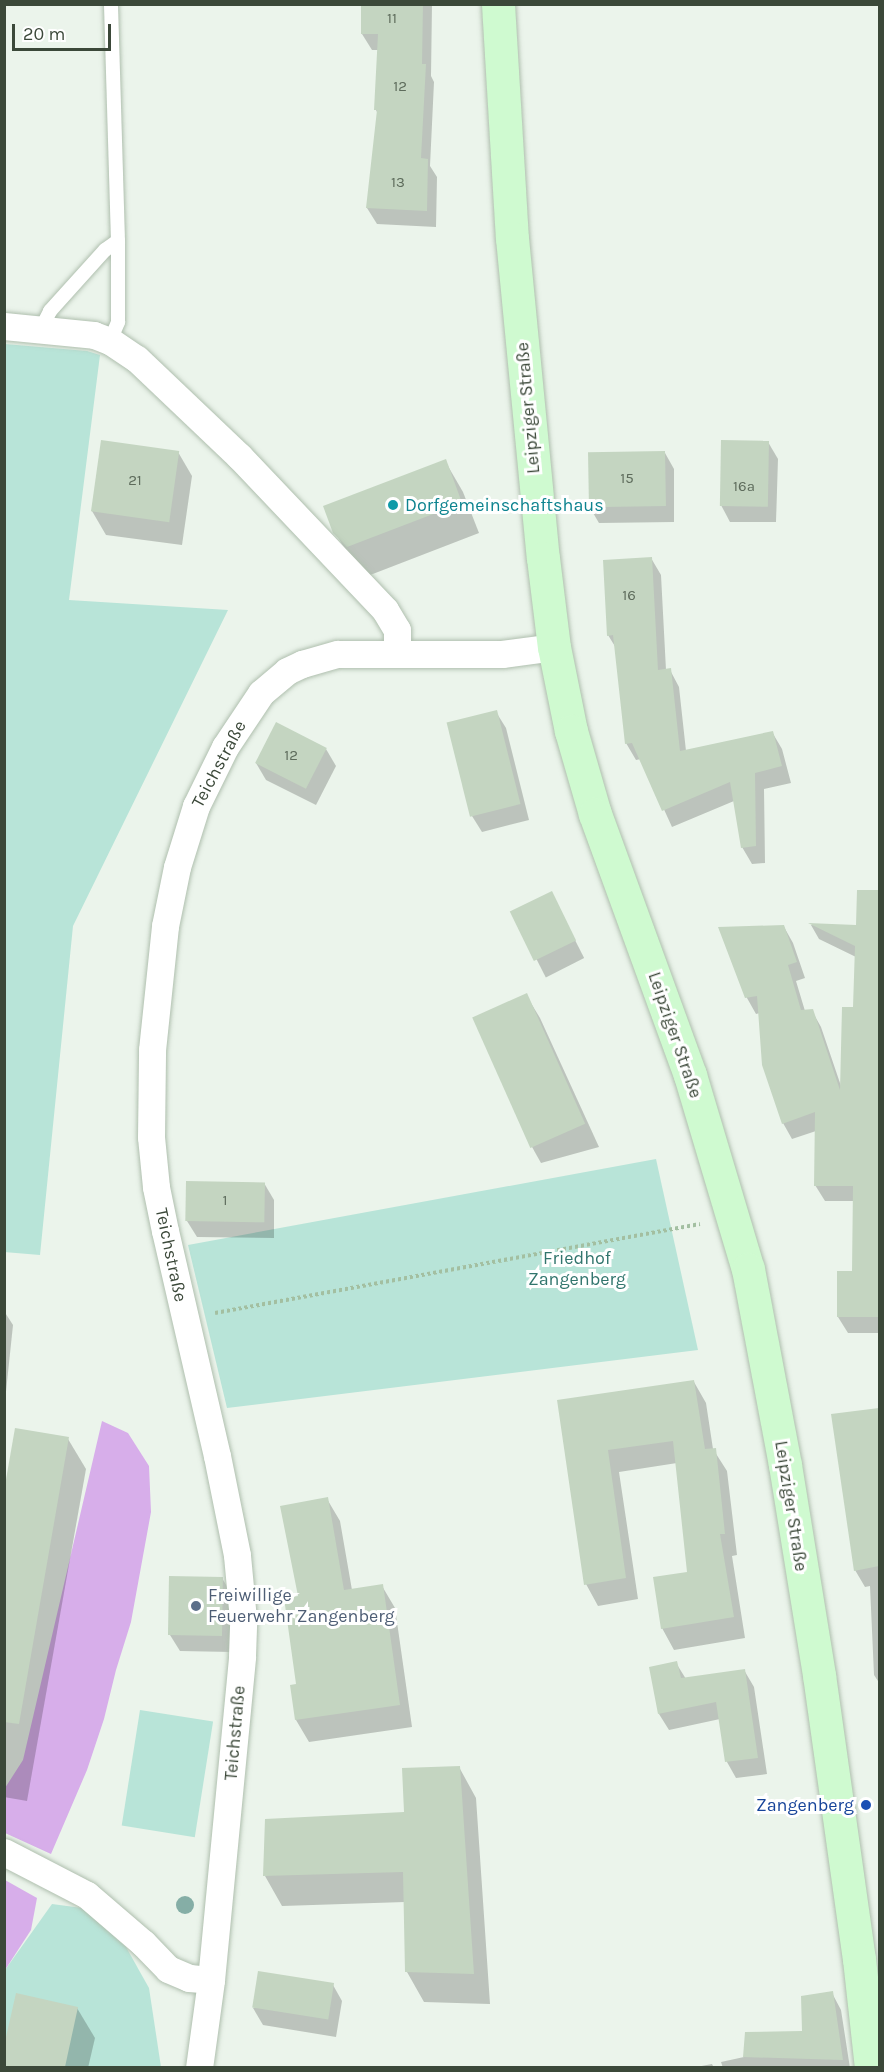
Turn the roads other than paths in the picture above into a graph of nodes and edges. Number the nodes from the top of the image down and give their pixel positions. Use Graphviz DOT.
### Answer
graph roads {
  1 [pos="111,4"];
  2 [pos="498,4"];
  3 [pos="118,241"];
  4 [pos="4,326"];
  5 [pos="41,329"];
  6 [pos="110,341"];
  7 [pos="554,647"];
  8 [pos="397,652"];
  9 [pos="4,1852"];
  10 [pos="211,1980"];
  11 [pos="199,2067"];
  12 [pos="871,2067"];
  1 -- 3 [label="lane"];
  2 -- 7 [label="street, Leipziger Straße"];
  3 -- 5 [label="lane"];
  3 -- 6 [label="lane"];
  4 -- 5 [label="street"];
  5 -- 6 [label="street"];
  6 -- 8 [label="street"];
  7 -- 8 [label="street, Teichstraße"];
  7 -- 12 [label="street, Leipziger Straße"];
  8 -- 10 [label="street, Teichstraße"];
  9 -- 10 [label="street"];
  10 -- 11 [label="street, Teichstraße"];
}
